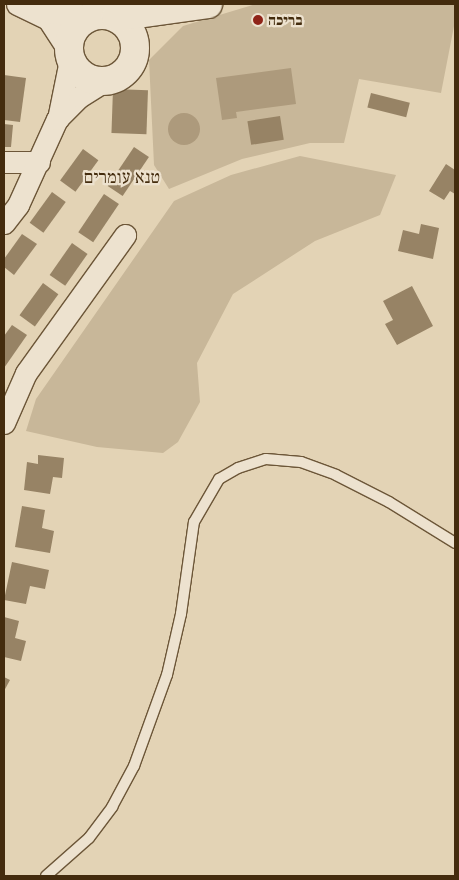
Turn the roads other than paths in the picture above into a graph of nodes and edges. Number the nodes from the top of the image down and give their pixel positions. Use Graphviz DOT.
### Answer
graph roads {
  1 [pos="198,6"];
  2 [pos="24,7"];
  3 [pos="103,17"];
  4 [pos="135,51"];
  5 [pos="69,55"];
  6 [pos="105,81"];
  7 [pos="58,119"];
  8 [pos="4,162"];
  9 [pos="39,162"];
  10 [pos="4,223"];
  11 [pos="125,235"];
  12 [pos="4,423"];
  13 [pos="455,543"];
  14 [pos="46,876"];
  1 -- 3 [label="street"];
  1 -- 4 [label="street"];
  2 -- 3 [label="street"];
  2 -- 5 [label="street"];
  3 -- 4 [label="street"];
  3 -- 5 [label="street"];
  4 -- 6 [label="street"];
  5 -- 6 [label="street"];
  5 -- 7 [label="street"];
  6 -- 7 [label="street"];
  7 -- 9 [label="street"];
  8 -- 9 [label="street"];
  9 -- 10 [label="street"];
  11 -- 12 [label="street"];
  13 -- 14 [label="lane"];
}
